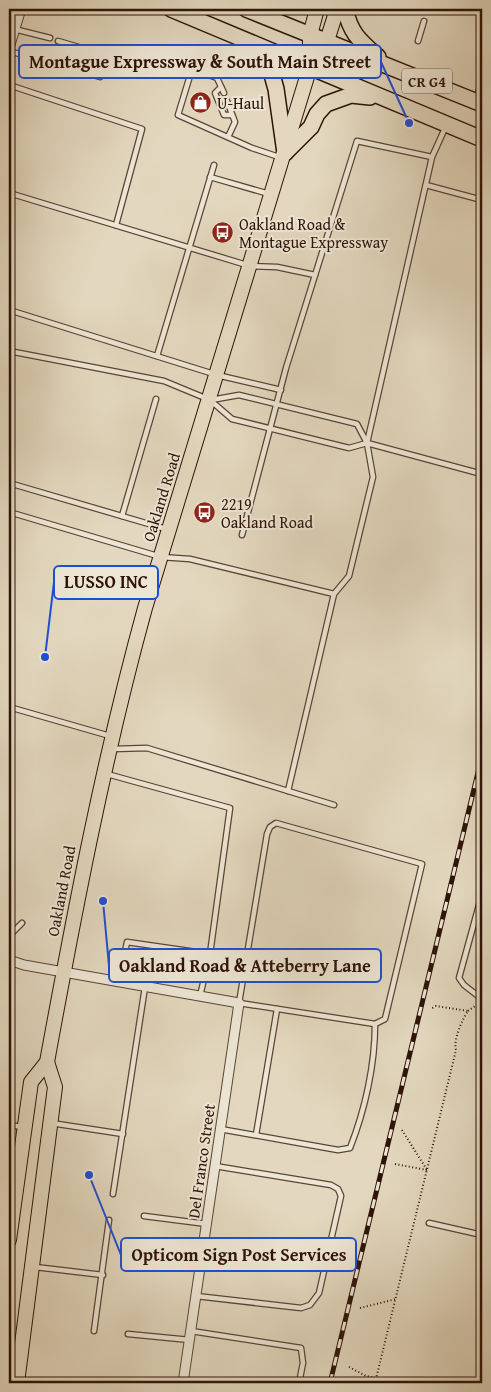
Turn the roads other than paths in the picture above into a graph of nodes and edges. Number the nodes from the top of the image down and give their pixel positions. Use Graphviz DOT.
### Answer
graph roads {
  1 [pos="21,9"];
  2 [pos="171,9"];
  3 [pos="246,9"];
  4 [pos="317,9"];
  5 [pos="337,9"];
  6 [pos="345,9"];
  7 [pos="424,20"];
  8 [pos="14,29"];
  9 [pos="310,35"];
  10 [pos="50,38"];
  11 [pos="240,38"];
  12 [pos="58,41"];
  13 [pos="327,41"];
  14 [pos="418,41"];
  15 [pos="9,50"];
  16 [pos="384,63"];
  17 [pos="310,67"];
  18 [pos="9,85"];
  19 [pos="482,86"];
  20 [pos="221,87"];
  21 [pos="224,93"];
  22 [pos="386,99"];
  23 [pos="227,101"];
  24 [pos="480,103"];
  25 [pos="232,115"];
  26 [pos="447,125"];
  27 [pos="228,137"];
  28 [pos="482,139"];
  29 [pos="284,156"];
  30 [pos="432,157"];
  31 [pos="214,165"];
  32 [pos="210,177"];
  33 [pos="426,185"];
  34 [pos="9,193"];
  35 [pos="272,195"];
  36 [pos="482,200"];
  37 [pos="116,225"];
  38 [pos="189,247"];
  39 [pos="250,266"];
  40 [pos="315,275"];
  41 [pos="9,310"];
  42 [pos="9,351"];
  43 [pos="157,356"];
  44 [pos="217,375"];
  45 [pos="281,390"];
  46 [pos="156,399"];
  47 [pos="210,400"];
  48 [pos="276,404"];
  49 [pos="270,428"];
  50 [pos="367,443"];
  51 [pos="482,474"];
  52 [pos="9,483"];
  53 [pos="9,512"];
  54 [pos="122,516"];
  55 [pos="169,530"];
  56 [pos="242,535"];
  57 [pos="161,557"];
  58 [pos="334,594"];
  59 [pos="9,708"];
  60 [pos="110,742"];
  61 [pos="104,773"];
  62 [pos="288,791"];
  63 [pos="334,805"];
  64 [pos="482,894"];
  65 [pos="22,923"];
  66 [pos="9,936"];
  67 [pos="210,954"];
  68 [pos="9,960"];
  69 [pos="63,972"];
  70 [pos="119,981"];
  71 [pos="146,985"];
  72 [pos="200,996"];
  73 [pos="482,1000"];
  74 [pos="239,1003"];
  75 [pos="277,1009"];
  76 [pos="375,1024"];
  77 [pos="46,1062"];
  78 [pos="50,1123"];
  79 [pos="9,1124"];
  80 [pos="24,1128"];
  81 [pos="220,1129"];
  82 [pos="123,1134"];
  83 [pos="256,1135"];
  84 [pos="215,1166"];
  85 [pos="113,1194"];
  86 [pos="144,1216"];
  87 [pos="109,1220"];
  88 [pos="429,1223"];
  89 [pos="206,1224"];
  90 [pos="482,1235"];
  91 [pos="9,1240"];
  92 [pos="31,1266"];
  93 [pos="102,1275"];
  94 [pos="196,1296"];
  95 [pos="94,1331"];
  96 [pos="128,1334"];
  97 [pos="190,1336"];
  98 [pos="17,1383"];
  99 [pos="183,1383"];
  100 [pos="298,1383"];
  1 -- 8 [label="street"];
  2 -- 11 [label="highway, CR G4"];
  3 -- 9 [label="highway, CR G4"];
  4 -- 9 [label="main road, Oakland Road"];
  5 -- 13 [label="main road, Oakland Road"];
  6 -- 16 [label="highway"];
  7 -- 14 [label="lane"];
  8 -- 10 [label="lane"];
  8 -- 15 [label="street"];
  9 -- 13 [label="highway, CR G4"];
  9 -- 17 [label="main road, Oakland Road"];
  11 -- 17 [label="highway, CR G4"];
  11 -- 29 [label="highway"];
  12 -- 15 [label="lane"];
  13 -- 16 [label="highway, CR G4"];
  13 -- 17 [label="main road, Oakland Road"];
  16 -- 24 [label="highway, CR G4"];
  17 -- 22 [label="highway, CR G4"];
  17 -- 29 [label="main road, Oakland Road"];
  18 -- 37 [label="lane"];
  19 -- 24 [label="street"];
  20 -- 21 [label="lane"];
  20 -- 25 [label="lane"];
  20 -- 27 [label="lane"];
  22 -- 26 [label="highway, CR G4"];
  22 -- 29 [label="highway"];
  23 -- 25 [label="lane"];
  25 -- 27 [label="lane"];
  26 -- 28 [label="highway, CR G4"];
  26 -- 30 [label="lane"];
  27 -- 29 [label="lane"];
  29 -- 35 [label="main road, Oakland Road"];
  30 -- 33 [label="lane"];
  30 -- 40 [label="lane"];
  31 -- 32 [label="lane"];
  32 -- 35 [label="lane"];
  32 -- 38 [label="lane"];
  33 -- 36 [label="lane"];
  33 -- 50 [label="lane"];
  34 -- 37 [label="lane"];
  35 -- 39 [label="main road, Oakland Road"];
  37 -- 38 [label="lane"];
  38 -- 39 [label="lane"];
  38 -- 43 [label="lane"];
  39 -- 40 [label="lane"];
  39 -- 44 [label="main road, Oakland Road"];
  40 -- 45 [label="lane"];
  41 -- 43 [label="lane"];
  42 -- 47 [label="lane"];
  43 -- 44 [label="lane"];
  44 -- 45 [label="lane"];
  44 -- 47 [label="main road, Oakland Road"];
  45 -- 48 [label="lane"];
  46 -- 54 [label="lane"];
  47 -- 48 [label="lane"];
  47 -- 49 [label="lane"];
  47 -- 55 [label="main road, Oakland Road"];
  48 -- 49 [label="lane"];
  48 -- 50 [label="lane"];
  49 -- 50 [label="lane"];
  49 -- 56 [label="lane"];
  50 -- 51 [label="lane"];
  50 -- 58 [label="lane"];
  52 -- 54 [label="lane"];
  53 -- 57 [label="lane"];
  54 -- 55 [label="lane"];
  55 -- 57 [label="main road, Oakland Road"];
  57 -- 58 [label="lane"];
  57 -- 60 [label="main road, Oakland Road"];
  58 -- 62 [label="lane"];
  59 -- 60 [label="lane"];
  60 -- 61 [label="main road, Oakland Road"];
  60 -- 62 [label="lane"];
  61 -- 67 [label="lane"];
  61 -- 69 [label="main road, Oakland Road"];
  62 -- 63 [label="lane"];
  64 -- 73 [label="lane"];
  65 -- 66 [label="lane"];
  67 -- 70 [label="lane"];
  67 -- 72 [label="lane"];
  68 -- 69 [label="street"];
  69 -- 70 [label="street"];
  69 -- 77 [label="main road, Oakland Road"];
  70 -- 71 [label="street"];
  71 -- 72 [label="street"];
  71 -- 82 [label="lane"];
  72 -- 74 [label="street"];
  74 -- 75 [label="lane"];
  74 -- 76 [label="lane"];
  74 -- 81 [label="street, Del Franco Street"];
  75 -- 76 [label="lane"];
  75 -- 83 [label="lane"];
  76 -- 83 [label="lane"];
  77 -- 78 [label="main road"];
  77 -- 80 [label="main road, Oakland Road"];
  78 -- 82 [label="lane"];
  78 -- 92 [label="main road"];
  79 -- 80 [label="lane"];
  80 -- 91 [label="main road, Oakland Road"];
  81 -- 83 [label="lane"];
  81 -- 84 [label="street, Del Franco Street"];
  82 -- 85 [label="lane"];
  84 -- 89 [label="street, Del Franco Street"];
  84 -- 94 [label="lane"];
  86 -- 89 [label="lane"];
  87 -- 93 [label="lane"];
  88 -- 90 [label="lane"];
  89 -- 94 [label="street, Del Franco Street"];
  92 -- 93 [label="lane"];
  92 -- 98 [label="main road"];
  93 -- 95 [label="lane"];
  94 -- 97 [label="street, Del Franco Street"];
  96 -- 97 [label="lane"];
  97 -- 99 [label="street, Del Franco Street"];
  97 -- 100 [label="lane"];
}
